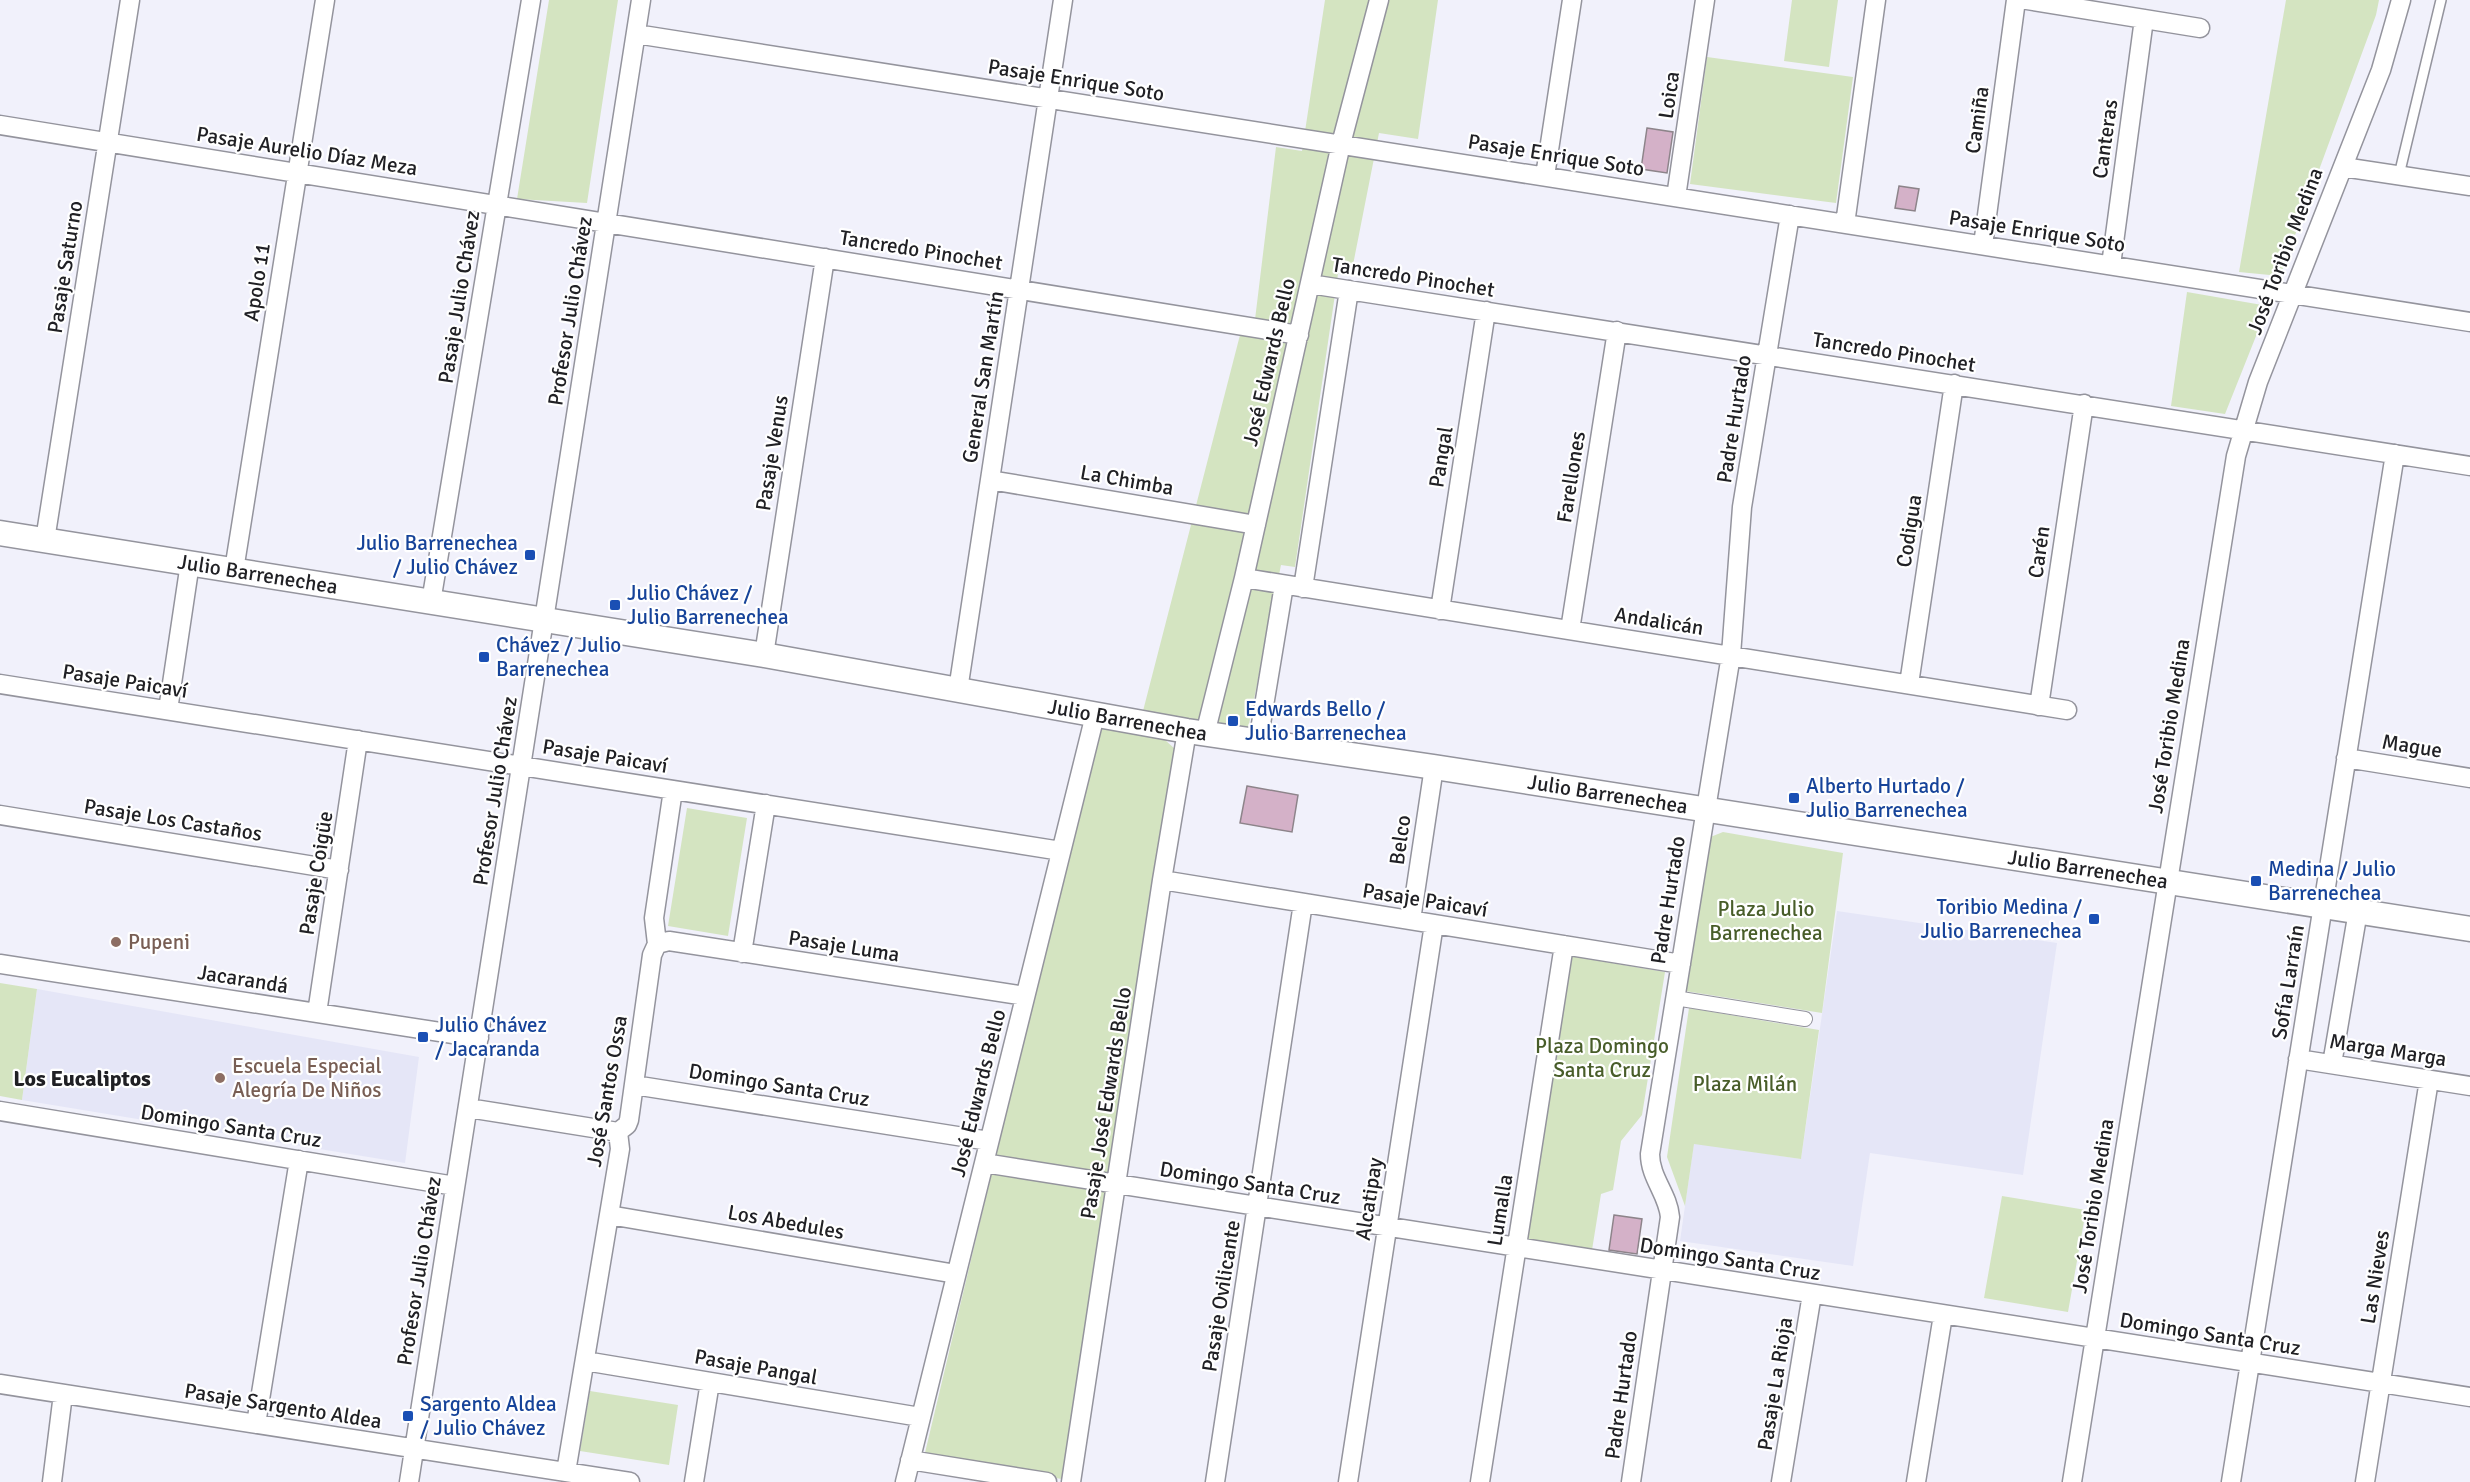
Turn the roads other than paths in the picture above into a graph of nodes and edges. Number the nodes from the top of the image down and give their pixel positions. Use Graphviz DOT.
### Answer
graph roads {
  1 [pos="130,0"];
  2 [pos="325,0"];
  3 [pos="531,0"];
  4 [pos="641,0"];
  5 [pos="1063,0"];
  6 [pos="1378,0"];
  7 [pos="1572,0"];
  8 [pos="1705,0"];
  9 [pos="1876,0"];
  10 [pos="2016,0"];
  11 [pos="2027,0"];
  12 [pos="2401,0"];
  13 [pos="2441,0"];
  14 [pos="2144,19"];
  15 [pos="2200,28"];
  16 [pos="636,34"];
  17 [pos="1048,99"];
  18 [pos="0,125"];
  19 [pos="108,142"];
  20 [pos="1341,144"];
  21 [pos="2343,167"];
  22 [pos="297,172"];
  23 [pos="1545,176"];
  24 [pos="2399,176"];
  25 [pos="2470,186"];
  26 [pos="1676,197"];
  27 [pos="497,204"];
  28 [pos="1790,215"];
  29 [pos="606,222"];
  30 [pos="1845,224"];
  31 [pos="1983,245"];
  32 [pos="825,258"];
  33 [pos="2111,265"];
  34 [pos="1310,284"];
  35 [pos="1019,290"];
  36 [pos="1349,290"];
  37 [pos="2293,294"];
  38 [pos="1486,311"];
  39 [pos="2470,322"];
  40 [pos="1617,331"];
  41 [pos="1299,335"];
  42 [pos="1767,355"];
  43 [pos="1954,384"];
  44 [pos="2084,405"];
  45 [pos="2242,429"];
  46 [pos="2395,454"];
  47 [pos="2470,466"];
  48 [pos="990,480"];
  49 [pos="1256,525"];
  50 [pos="0,533"];
  51 [pos="45,540"];
  52 [pos="190,563"];
  53 [pos="234,570"];
  54 [pos="1244,578"];
  55 [pos="1284,585"];
  56 [pos="1303,588"];
  57 [pos="431,602"];
  58 [pos="1440,610"];
  59 [pos="544,621"];
  60 [pos="1570,630"];
  61 [pos="764,655"];
  62 [pos="1731,655"];
  63 [pos="0,684"];
  64 [pos="1909,684"];
  65 [pos="958,690"];
  66 [pos="2040,706"];
  67 [pos="168,710"];
  68 [pos="2067,710"];
  69 [pos="1095,715"];
  70 [pos="1196,732"];
  71 [pos="358,740"];
  72 [pos="1258,742"];
  73 [pos="2346,758"];
  74 [pos="521,766"];
  75 [pos="1434,767"];
  76 [pos="2470,778"];
  77 [pos="673,790"];
  78 [pos="766,804"];
  79 [pos="1706,809"];
  80 [pos="0,815"];
  81 [pos="1061,851"];
  82 [pos="339,870"];
  83 [pos="1162,880"];
  84 [pos="2167,880"];
  85 [pos="1303,903"];
  86 [pos="2323,905"];
  87 [pos="2358,911"];
  88 [pos="1411,920"];
  89 [pos="1434,924"];
  90 [pos="2470,929"];
  91 [pos="657,944"];
  92 [pos="1564,945"];
  93 [pos="742,953"];
  94 [pos="0,964"];
  95 [pos="1681,964"];
  96 [pos="1025,996"];
  97 [pos="1676,998"];
  98 [pos="318,1013"];
  99 [pos="1805,1019"];
  100 [pos="479,1038"];
  101 [pos="2298,1059"];
  102 [pos="2332,1064"];
  103 [pos="2429,1080"];
  104 [pos="634,1085"];
  105 [pos="2470,1086"];
  106 [pos="468,1108"];
  107 [pos="0,1111"];
  108 [pos="618,1132"];
  109 [pos="989,1141"];
  110 [pos="299,1160"];
  111 [pos="984,1163"];
  112 [pos="1116,1184"];
  113 [pos="455,1186"];
  114 [pos="1257,1206"];
  115 [pos="609,1215"];
  116 [pos="1387,1227"];
  117 [pos="1517,1247"];
  118 [pos="1661,1272"];
  119 [pos="956,1274"];
  120 [pos="1812,1294"];
  121 [pos="1943,1315"];
  122 [pos="2094,1338"];
  123 [pos="585,1361"];
  124 [pos="2250,1363"];
  125 [pos="710,1382"];
  126 [pos="2381,1383"];
  127 [pos="0,1384"];
  128 [pos="63,1394"];
  129 [pos="2470,1397"];
  130 [pos="920,1417"];
  131 [pos="256,1424"];
  132 [pos="414,1449"];
  133 [pos="910,1460"];
  134 [pos="566,1472"];
  135 [pos="976,1477"];
  136 [pos="51,1482"];
  137 [pos="409,1482"];
  138 [pos="630,1482"];
  139 [pos="694,1482"];
  140 [pos="904,1482"];
  141 [pos="1047,1482"];
  142 [pos="1071,1482"];
  143 [pos="1215,1482"];
  144 [pos="1348,1482"];
  145 [pos="1480,1482"];
  146 [pos="1631,1482"];
  147 [pos="1781,1482"];
  148 [pos="1916,1482"];
  149 [pos="2072,1482"];
  150 [pos="2231,1482"];
  151 [pos="2365,1482"];
  1 -- 19 [label="street, Pasaje Saturno"];
  2 -- 22 [label="street, Apolo 11"];
  3 -- 27 [label="street, Pasaje Julio Chávez"];
  4 -- 16 [label="street, Profesor Julio Chávez"];
  5 -- 17 [label="street, General San Martín"];
  6 -- 20 [label="street, José Edwards Bello"];
  7 -- 23 [label="street"];
  8 -- 26 [label="street, Loica"];
  9 -- 30 [label="street"];
  10 -- 31 [label="street, Camiña"];
  11 -- 14 [label="street"];
  12 -- 21 [label="street, José Toribio Medina"];
  13 -- 24 [label="lane"];
  14 -- 15 [label="street"];
  14 -- 33 [label="street, Canteras"];
  16 -- 17 [label="street, Pasaje Enrique Soto"];
  16 -- 29 [label="street, Profesor Julio Chávez"];
  17 -- 20 [label="street, Pasaje Enrique Soto"];
  17 -- 35 [label="street, General San Martín"];
  18 -- 19 [label="street, Pasaje Aurelio Díaz Meza"];
  19 -- 22 [label="street, Pasaje Aurelio Díaz Meza"];
  19 -- 51 [label="street, Pasaje Saturno"];
  20 -- 23 [label="street, Pasaje Enrique Soto"];
  20 -- 34 [label="street, José Edwards Bello"];
  21 -- 24 [label="street"];
  21 -- 37 [label="street, José Toribio Medina"];
  22 -- 27 [label="street, Pasaje Aurelio Díaz Meza"];
  22 -- 53 [label="street, Apolo 11"];
  23 -- 26 [label="street, Pasaje Enrique Soto"];
  24 -- 25 [label="street"];
  26 -- 28 [label="street, Pasaje Enrique Soto"];
  27 -- 29 [label="street, Pasaje Aurelio Díaz Meza"];
  27 -- 57 [label="street, Pasaje Julio Chávez"];
  28 -- 30 [label="street, Pasaje Enrique Soto"];
  28 -- 42 [label="street, Padre Hurtado"];
  29 -- 32 [label="street, Tancredo Pinochet"];
  29 -- 59 [label="street, Profesor Julio Chávez"];
  30 -- 31 [label="street, Pasaje Enrique Soto"];
  31 -- 33 [label="street, Pasaje Enrique Soto"];
  32 -- 35 [label="street, Tancredo Pinochet"];
  32 -- 61 [label="street, Pasaje Venus"];
  33 -- 37 [label="street, Pasaje Enrique Soto"];
  34 -- 36 [label="street, Tancredo Pinochet"];
  34 -- 41 [label="street, José Edwards Bello"];
  35 -- 41 [label="street, Tancredo Pinochet"];
  35 -- 48 [label="street, General San Martín"];
  36 -- 38 [label="street, Tancredo Pinochet"];
  36 -- 56 [label="street"];
  37 -- 39 [label="street, Pasaje Enrique Soto"];
  37 -- 45 [label="street, José Toribio Medina"];
  38 -- 40 [label="street, Tancredo Pinochet"];
  38 -- 58 [label="street, Pangal"];
  40 -- 42 [label="street, Tancredo Pinochet"];
  40 -- 60 [label="street, Farellones"];
  41 -- 49 [label="street, José Edwards Bello"];
  42 -- 43 [label="street, Tancredo Pinochet"];
  42 -- 62 [label="street, Padre Hurtado"];
  43 -- 44 [label="street, Tancredo Pinochet"];
  43 -- 64 [label="street, Codigua"];
  44 -- 45 [label="street, Tancredo Pinochet"];
  44 -- 66 [label="street, Carén"];
  45 -- 46 [label="street, Tancredo Pinochet"];
  45 -- 84 [label="street, José Toribio Medina"];
  46 -- 47 [label="street, Tancredo Pinochet"];
  46 -- 73 [label="street, Sofía Larraín"];
  48 -- 49 [label="street, La Chimba"];
  48 -- 65 [label="street, General San Martín"];
  49 -- 54 [label="street, José Edwards Bello"];
  50 -- 51 [label="street, Julio Barrenechea"];
  51 -- 52 [label="street, Julio Barrenechea"];
  52 -- 53 [label="street, Julio Barrenechea"];
  52 -- 67 [label="street"];
  53 -- 57 [label="street, Julio Barrenechea"];
  54 -- 55 [label="street, Andalicán"];
  54 -- 70 [label="street, José Edwards Bello"];
  55 -- 56 [label="street, Andalicán"];
  55 -- 72 [label="street"];
  56 -- 58 [label="street, Andalicán"];
  57 -- 59 [label="street, Julio Barrenechea"];
  58 -- 60 [label="street, Andalicán"];
  59 -- 61 [label="street, Julio Barrenechea"];
  59 -- 74 [label="street, Profesor Julio Chávez"];
  60 -- 62 [label="street, Andalicán"];
  61 -- 65 [label="street, Julio Barrenechea"];
  62 -- 64 [label="street, Andalicán"];
  62 -- 79 [label="street, Padre Hurtado"];
  63 -- 67 [label="street, Pasaje Paicaví"];
  64 -- 66 [label="street, Andalicán"];
  65 -- 69 [label="street, Julio Barrenechea"];
  66 -- 68 [label="street, Andalicán"];
  67 -- 71 [label="street, Pasaje Paicaví"];
  69 -- 70 [label="street, Julio Barrenechea"];
  69 -- 81 [label="street, José Edwards Bello"];
  70 -- 72 [label="street, Julio Barrenechea"];
  70 -- 83 [label="street, Pasaje José Edwards Bello"];
  71 -- 74 [label="street, Pasaje Paicaví"];
  71 -- 82 [label="street, Pasaje Coigüe"];
  72 -- 75 [label="street, Julio Barrenechea"];
  73 -- 76 [label="street, Mague"];
  73 -- 86 [label="street, Sofía Larraín"];
  74 -- 77 [label="street, Pasaje Paicaví"];
  74 -- 100 [label="street, Profesor Julio Chávez"];
  75 -- 79 [label="street, Julio Barrenechea"];
  75 -- 88 [label="street, Belco"];
  77 -- 78 [label="street, Pasaje Paicaví"];
  77 -- 91 [label="street, José Santos Ossa"];
  78 -- 81 [label="street, Pasaje Paicaví"];
  78 -- 93 [label="street"];
  79 -- 84 [label="street, Julio Barrenechea"];
  79 -- 95 [label="street, Padre Hurtado"];
  80 -- 82 [label="street, Pasaje Los Castaños"];
  81 -- 96 [label="street, José Edwards Bello"];
  82 -- 98 [label="street, Pasaje Coigüe"];
  83 -- 85 [label="street, Pasaje Paicaví"];
  83 -- 112 [label="street, Pasaje José Edwards Bello"];
  84 -- 86 [label="street, Julio Barrenechea"];
  84 -- 122 [label="street, José Toribio Medina"];
  85 -- 88 [label="street, Pasaje Paicaví"];
  85 -- 114 [label="street, Pasaje Ovilicante"];
  86 -- 87 [label="street, Julio Barrenechea"];
  86 -- 101 [label="street, Sofía Larraín"];
  87 -- 90 [label="street, Julio Barrenechea"];
  87 -- 102 [label="street"];
  88 -- 89 [label="street, Pasaje Paicaví"];
  89 -- 92 [label="street, Pasaje Paicaví"];
  89 -- 116 [label="street, Alcatipay"];
  91 -- 93 [label="street, Pasaje Luma"];
  91 -- 104 [label="street, José Santos Ossa"];
  92 -- 95 [label="street, Pasaje Paicaví"];
  92 -- 117 [label="street, Lumalla"];
  93 -- 96 [label="street, Pasaje Luma"];
  94 -- 98 [label="street, Jacarandá"];
  95 -- 97 [label="street, Padre Hurtado"];
  96 -- 109 [label="street, José Edwards Bello"];
  97 -- 99 [label="street"];
  97 -- 118 [label="street, Padre Hurtado"];
  98 -- 100 [label="street, Jacarandá"];
  100 -- 106 [label="street, Profesor Julio Chávez"];
  101 -- 102 [label="street, Marga Marga"];
  101 -- 124 [label="street, Sofía Larraín"];
  102 -- 103 [label="street, Marga Marga"];
  103 -- 105 [label="street, Marga Marga"];
  103 -- 126 [label="street, Las Nieves"];
  104 -- 108 [label="street, José Santos Ossa"];
  104 -- 109 [label="street, Domingo Santa Cruz"];
  106 -- 108 [label="street"];
  106 -- 113 [label="street, Profesor Julio Chávez"];
  107 -- 110 [label="street, Domingo Santa Cruz"];
  108 -- 115 [label="street, José Santos Ossa"];
  109 -- 111 [label="street, José Edwards Bello"];
  110 -- 113 [label="street, Domingo Santa Cruz"];
  110 -- 131 [label="street"];
  111 -- 112 [label="street, Domingo Santa Cruz"];
  111 -- 119 [label="street, José Edwards Bello"];
  112 -- 114 [label="street, Domingo Santa Cruz"];
  112 -- 142 [label="street, Pasaje José Edwards Bello"];
  113 -- 132 [label="street, Profesor Julio Chávez"];
  114 -- 116 [label="street, Domingo Santa Cruz"];
  114 -- 143 [label="street, Pasaje Ovilicante"];
  115 -- 119 [label="street, Los Abedules"];
  115 -- 123 [label="street, José Santos Ossa"];
  116 -- 117 [label="street, Domingo Santa Cruz"];
  116 -- 144 [label="street, Alcatipay"];
  117 -- 118 [label="street, Domingo Santa Cruz"];
  117 -- 145 [label="street, Lumalla"];
  118 -- 120 [label="street, Domingo Santa Cruz"];
  118 -- 146 [label="street, Padre Hurtado"];
  119 -- 130 [label="street, José Edwards Bello"];
  120 -- 121 [label="street, Domingo Santa Cruz"];
  120 -- 147 [label="street, Pasaje La Rioja"];
  121 -- 122 [label="street, Domingo Santa Cruz"];
  121 -- 148 [label="street"];
  122 -- 124 [label="street, Domingo Santa Cruz"];
  122 -- 149 [label="street, José Toribio Medina"];
  123 -- 125 [label="street, Pasaje Pangal"];
  123 -- 134 [label="street, José Santos Ossa"];
  124 -- 126 [label="street, Domingo Santa Cruz"];
  124 -- 150 [label="street, Sofía Larraín"];
  125 -- 130 [label="street, Pasaje Pangal"];
  125 -- 139 [label="street"];
  126 -- 129 [label="street, Domingo Santa Cruz"];
  126 -- 151 [label="street, Las Nieves"];
  127 -- 128 [label="street, Pasaje Sargento Aldea"];
  128 -- 131 [label="street, Pasaje Sargento Aldea"];
  128 -- 136 [label="street"];
  130 -- 133 [label="street, José Edwards Bello"];
  131 -- 132 [label="street, Pasaje Sargento Aldea"];
  132 -- 134 [label="street, Pasaje Sargento Aldea"];
  132 -- 137 [label="street, Profesor Julio Chávez"];
  133 -- 135 [label="street"];
  133 -- 140 [label="street, José Edwards Bello"];
  134 -- 138 [label="street, Pasaje Sargento Aldea"];
  135 -- 141 [label="street"];
}
